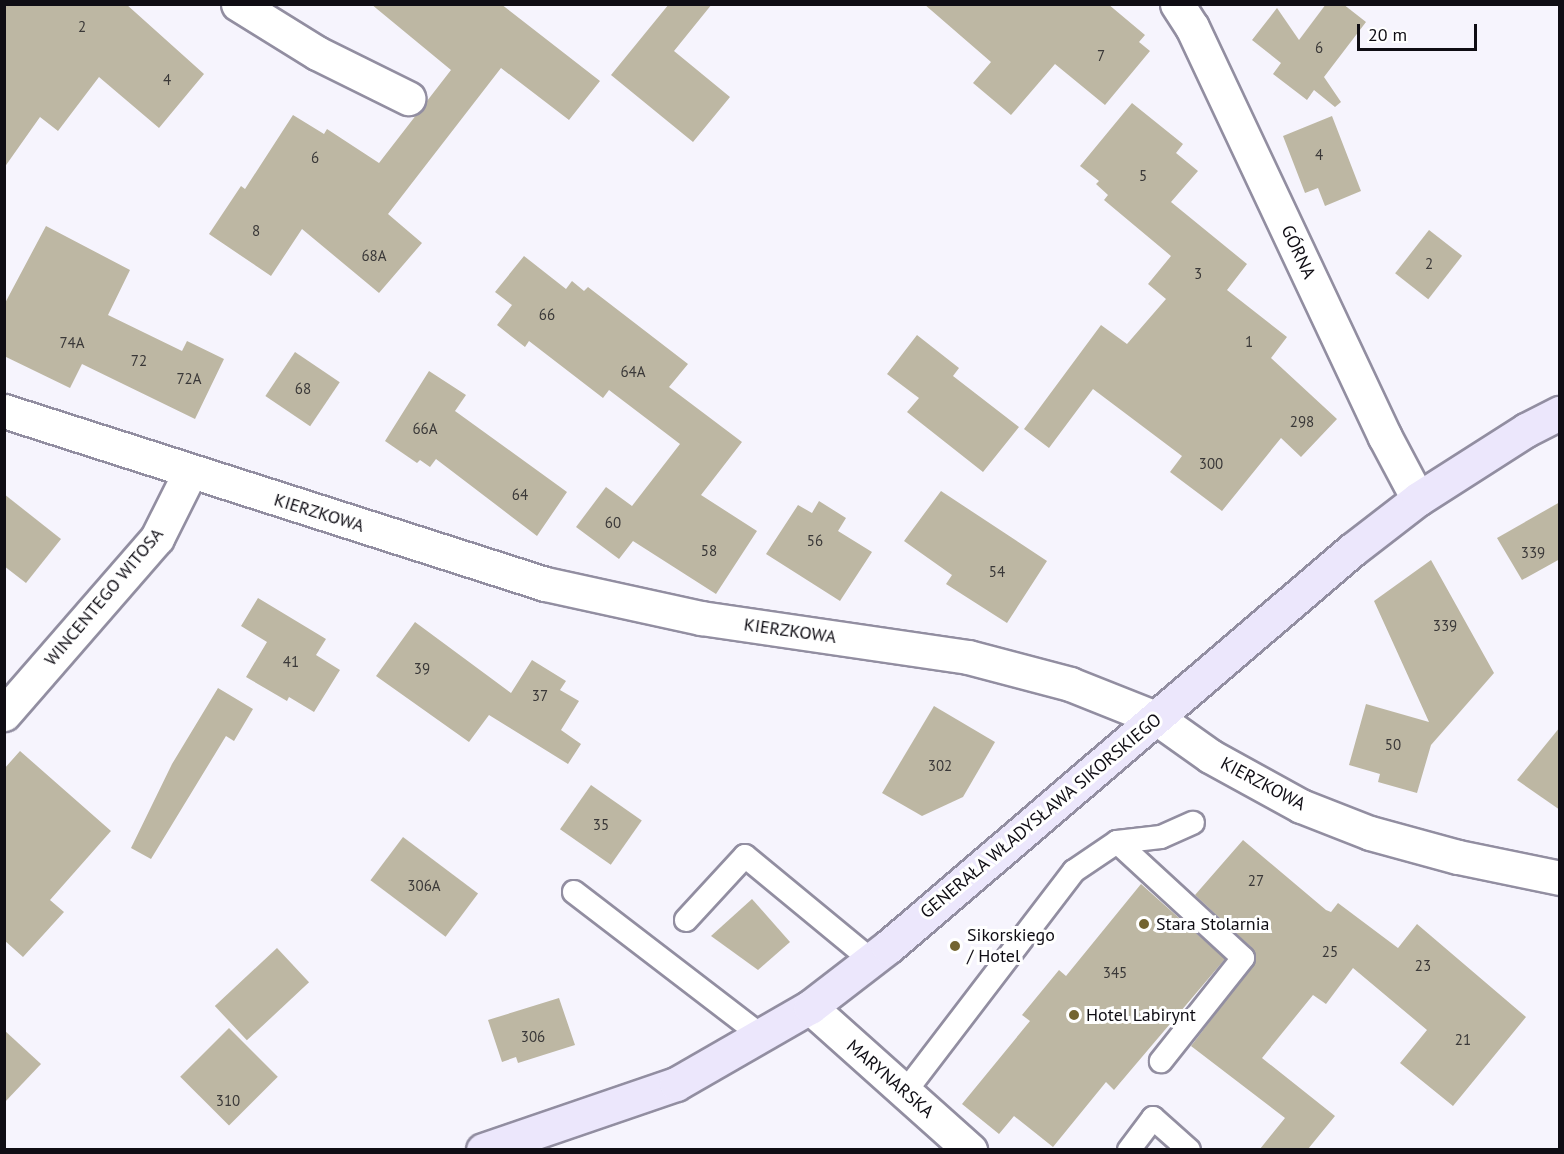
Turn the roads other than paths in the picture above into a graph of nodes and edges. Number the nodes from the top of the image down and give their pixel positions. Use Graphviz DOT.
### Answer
graph roads {
  1 [pos="238,4"];
  2 [pos="1177,4"];
  3 [pos="408,98"];
  4 [pos="4,411"];
  5 [pos="1560,413"];
  6 [pos="190,472"];
  7 [pos="1418,500"];
  8 [pos="4,714"];
  9 [pos="1158,719"];
  10 [pos="1193,823"];
  11 [pos="1117,842"];
  12 [pos="1560,878"];
  13 [pos="574,892"];
  14 [pos="686,920"];
  15 [pos="871,960"];
  16 [pos="810,1006"];
  17 [pos="763,1037"];
  18 [pos="1161,1060"];
  19 [pos="905,1092"];
  20 [pos="483,1149"];
  21 [pos="970,1149"];
  22 [pos="1129,1149"];
  23 [pos="1189,1149"];
  1 -- 3 [label="street"];
  2 -- 7 [label="street, GÓRNA"];
  4 -- 6 [label="street, KIERZKOWA"];
  5 -- 7 [label="street, GENERAŁA WŁADYSŁAWA SIKORSKIEGO"];
  6 -- 8 [label="street, WINCENTEGO WITOSA"];
  6 -- 9 [label="street, KIERZKOWA"];
  7 -- 9 [label="street, GENERAŁA WŁADYSŁAWA SIKORSKIEGO"];
  9 -- 12 [label="street, KIERZKOWA"];
  9 -- 15 [label="street, GENERAŁA WŁADYSŁAWA SIKORSKIEGO"];
  10 -- 11 [label="lane"];
  11 -- 18 [label="lane"];
  11 -- 19 [label="lane"];
  13 -- 17 [label="lane"];
  14 -- 15 [label="lane"];
  15 -- 16 [label="street, GENERAŁA WŁADYSŁAWA SIKORSKIEGO"];
  16 -- 17 [label="street, GENERAŁA WŁADYSŁAWA SIKORSKIEGO"];
  16 -- 19 [label="street, MARYNARSKA"];
  17 -- 20 [label="street, GENERAŁA WŁADYSŁAWA SIKORSKIEGO"];
  19 -- 21 [label="street, MARYNARSKA"];
  22 -- 23 [label="lane"];
}
